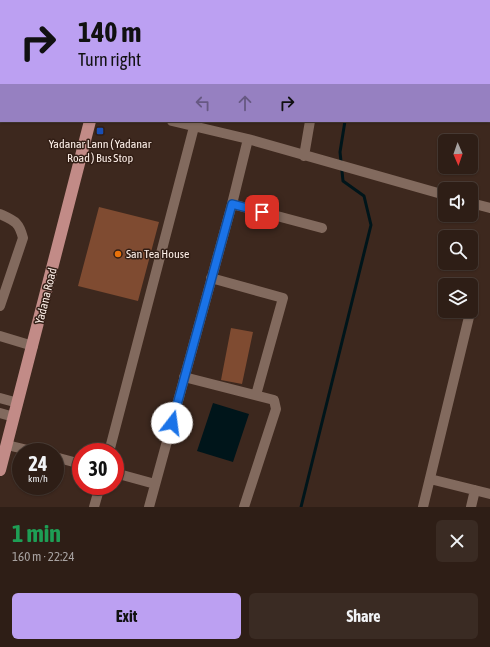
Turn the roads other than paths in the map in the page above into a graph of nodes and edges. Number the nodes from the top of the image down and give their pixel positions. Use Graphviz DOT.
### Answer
graph roads {
  1 [pos="90,122"];
  2 [pos="176,122"];
  3 [pos="310,122"];
  4 [pos="194,127"];
  5 [pos="248,139"];
  6 [pos="304,156"];
  7 [pos="438,193"];
  8 [pos="232,204"];
  9 [pos="478,205"];
  10 [pos="490,208"];
  11 [pos="0,214"];
  12 [pos="322,228"];
  13 [pos="211,278"];
  14 [pos="0,306"];
  15 [pos="470,318"];
  16 [pos="0,336"];
  17 [pos="33,346"];
  18 [pos="184,377"];
  19 [pos="256,396"];
  20 [pos="0,398"];
  21 [pos="18,403"];
  22 [pos="0,413"];
  23 [pos="14,417"];
  24 [pos="111,443"];
  25 [pos="7,445"];
  26 [pos="12,446"];
  27 [pos="0,470"];
  28 [pos="124,475"];
  29 [pos="430,479"];
  30 [pos="155,484"];
  31 [pos="475,490"];
  32 [pos="490,494"];
  33 [pos="97,495"];
  34 [pos="94,507"];
  35 [pos="149,507"];
  36 [pos="244,507"];
  37 [pos="423,507"];
  38 [pos="472,507"];
  1 -- 17 [label="main road, Yadana Road"];
  2 -- 4 [label="street"];
  3 -- 6 [label="street"];
  4 -- 5 [label="street"];
  4 -- 24 [label="street"];
  5 -- 6 [label="street"];
  5 -- 8 [label="street"];
  6 -- 7 [label="street"];
  8 -- 12 [label="street"];
  8 -- 13 [label="street"];
  9 -- 10 [label="street"];
  11 -- 14 [label="street"];
  13 -- 18 [label="street"];
  13 -- 19 [label="street"];
  15 -- 29 [label="street"];
  16 -- 17 [label="street"];
  17 -- 21 [label="main road, Yadana Road"];
  18 -- 19 [label="street"];
  18 -- 30 [label="street"];
  19 -- 36 [label="street"];
  20 -- 21 [label="street"];
  21 -- 23 [label="main road, Yadana Road"];
  22 -- 23 [label="street"];
  23 -- 25 [label="main road, Yadana Road"];
  25 -- 26 [label="street"];
  25 -- 27 [label="main road, Yadana Road"];
  28 -- 30 [label="street"];
  29 -- 31 [label="street"];
  29 -- 37 [label="street"];
  30 -- 35 [label="street"];
  31 -- 32 [label="street"];
  31 -- 38 [label="street"];
  33 -- 34 [label="street"];
}
